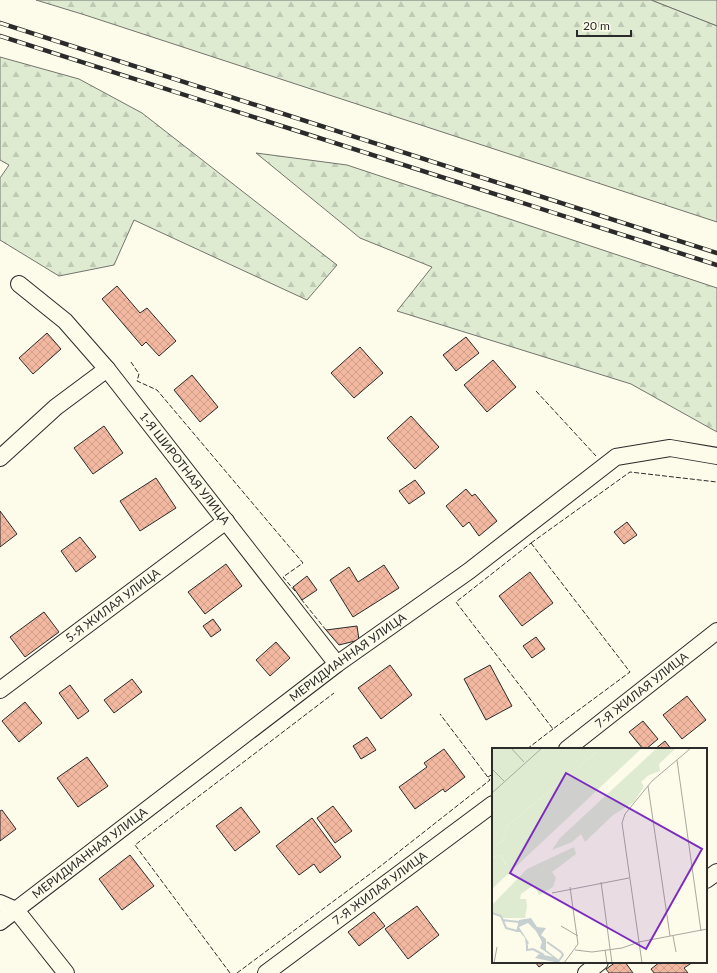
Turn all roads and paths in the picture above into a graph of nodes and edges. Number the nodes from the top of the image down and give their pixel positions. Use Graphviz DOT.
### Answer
graph roads {
  1 [pos="19,284"];
  2 [pos="106,369"];
  3 [pos="717,456"];
  4 [pos="0,458"];
  5 [pos="226,521"];
  6 [pos="717,631"];
  7 [pos="337,664"];
  8 [pos="0,690"];
  9 [pos="568,748"];
  10 [pos="492,805"];
  11 [pos="717,872"];
  12 [pos="707,879"];
  13 [pos="0,903"];
  14 [pos="16,910"];
  15 [pos="0,922"];
  16 [pos="599,963"];
  17 [pos="66,973"];
  18 [pos="266,973"];
  19 [pos="586,973"];
  1 -- 2 [label="street, 1-Я ШИРОТНАЯ УЛИЦА"];
  2 -- 4 [label="street"];
  2 -- 5 [label="street, 1-Я ШИРОТНАЯ УЛИЦА"];
  3 -- 7 [label="street, МЕРИДИАННАЯ УЛИЦА"];
  5 -- 7 [label="street, 1-Я ШИРОТНАЯ УЛИЦА"];
  5 -- 8 [label="street, 5-Я ЖИЛАЯ УЛИЦА"];
  6 -- 9 [label="street, 7-Я ЖИЛАЯ УЛИЦА"];
  7 -- 14 [label="street, МЕРИДИАННАЯ УЛИЦА"];
  10 -- 18 [label="street, 7-Я ЖИЛАЯ УЛИЦА"];
  11 -- 12 [label="street"];
  13 -- 14 [label="street"];
  14 -- 15 [label="street, МЕРИДИАННАЯ УЛИЦА"];
  14 -- 17 [label="street"];
  16 -- 19 [label="street"];
}
